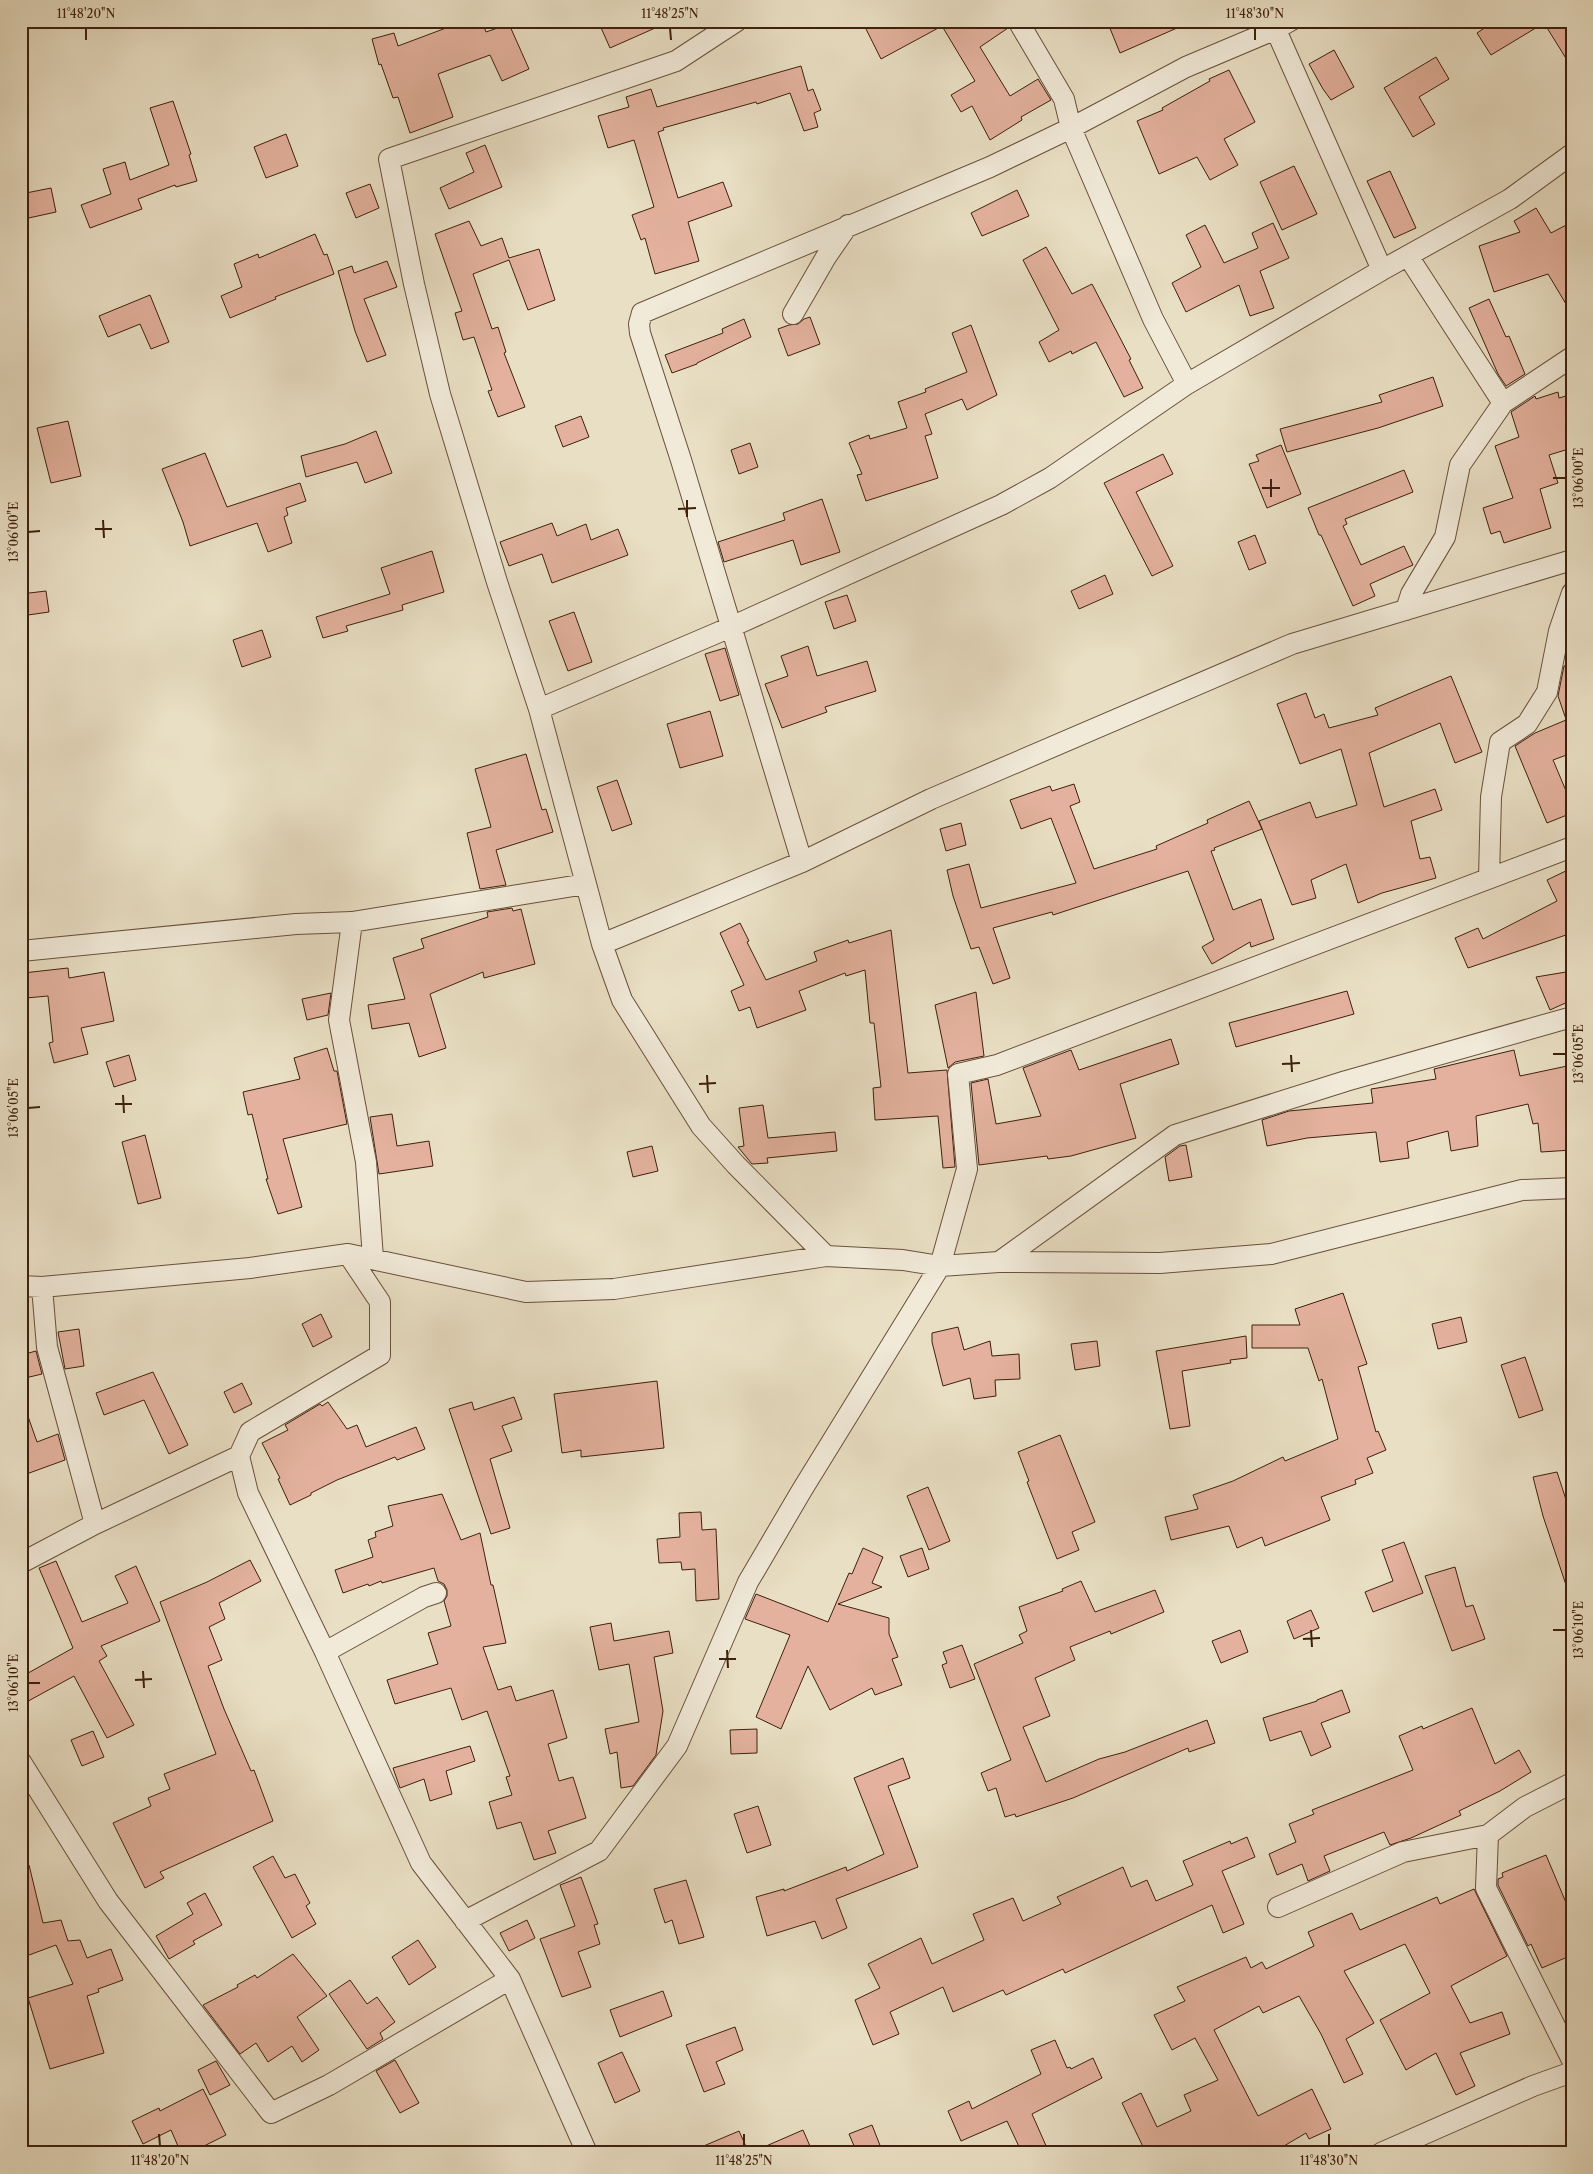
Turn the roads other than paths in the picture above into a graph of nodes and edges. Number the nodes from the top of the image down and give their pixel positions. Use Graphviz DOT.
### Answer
graph roads {
  1 [pos="737,21"];
  2 [pos="1018,21"];
  3 [pos="1279,24"];
  4 [pos="1071,128"];
  5 [pos="1572,154"];
  6 [pos="848,225"];
  7 [pos="1408,256"];
  8 [pos="1382,270"];
  9 [pos="793,314"];
  10 [pos="1572,357"];
  11 [pos="1187,384"];
  12 [pos="1503,403"];
  13 [pos="1572,560"];
  14 [pos="1572,593"];
  15 [pos="1406,610"];
  16 [pos="731,627"];
  17 [pos="539,709"];
  18 [pos="1572,847"];
  19 [pos="802,862"];
  20 [pos="1489,878"];
  21 [pos="586,884"];
  22 [pos="352,922"];
  23 [pos="602,944"];
  24 [pos="21,951"];
  25 [pos="1572,1016"];
  26 [pos="1572,1188"];
  27 [pos="348,1254"];
  28 [pos="826,1256"];
  29 [pos="374,1258"];
  30 [pos="999,1262"];
  31 [pos="940,1266"];
  32 [pos="21,1286"];
  33 [pos="42,1288"];
  34 [pos="239,1456"];
  35 [pos="95,1524"];
  36 [pos="21,1563"];
  37 [pos="436,1593"];
  38 [pos="325,1652"];
  39 [pos="21,1762"];
  40 [pos="1572,1783"];
  41 [pos="1488,1834"];
  42 [pos="1278,1907"];
  43 [pos="465,1921"];
  44 [pos="510,1979"];
  45 [pos="1572,2060"];
  46 [pos="1572,2072"];
  47 [pos="587,2153"];
  48 [pos="1381,2153"];
  1 -- 17 [label="street"];
  2 -- 4 [label="street"];
  3 -- 4 [label="street"];
  3 -- 8 [label="street"];
  4 -- 6 [label="street"];
  4 -- 11 [label="street"];
  5 -- 7 [label="street"];
  6 -- 9 [label="street"];
  6 -- 16 [label="street"];
  7 -- 8 [label="street"];
  7 -- 12 [label="street"];
  8 -- 11 [label="street"];
  10 -- 12 [label="street"];
  11 -- 16 [label="street"];
  12 -- 15 [label="street"];
  13 -- 15 [label="street"];
  14 -- 20 [label="street"];
  15 -- 19 [label="street"];
  16 -- 17 [label="street"];
  16 -- 19 [label="street"];
  17 -- 21 [label="street"];
  18 -- 20 [label="street"];
  19 -- 23 [label="street"];
  20 -- 31 [label="street"];
  21 -- 22 [label="street"];
  21 -- 23 [label="street"];
  22 -- 24 [label="street"];
  22 -- 29 [label="street"];
  23 -- 28 [label="street"];
  25 -- 30 [label="street"];
  26 -- 30 [label="street"];
  27 -- 29 [label="street"];
  27 -- 33 [label="street"];
  27 -- 34 [label="street"];
  28 -- 29 [label="street"];
  28 -- 31 [label="street"];
  30 -- 31 [label="street"];
  31 -- 43 [label="street"];
  32 -- 33 [label="street"];
  33 -- 35 [label="street"];
  34 -- 35 [label="street"];
  34 -- 38 [label="street"];
  35 -- 36 [label="street"];
  37 -- 38 [label="street"];
  38 -- 43 [label="street"];
  39 -- 44 [label="street"];
  40 -- 41 [label="street"];
  41 -- 42 [label="street"];
  41 -- 45 [label="street"];
  43 -- 44 [label="street"];
  44 -- 47 [label="street"];
  46 -- 48 [label="street"];
}
